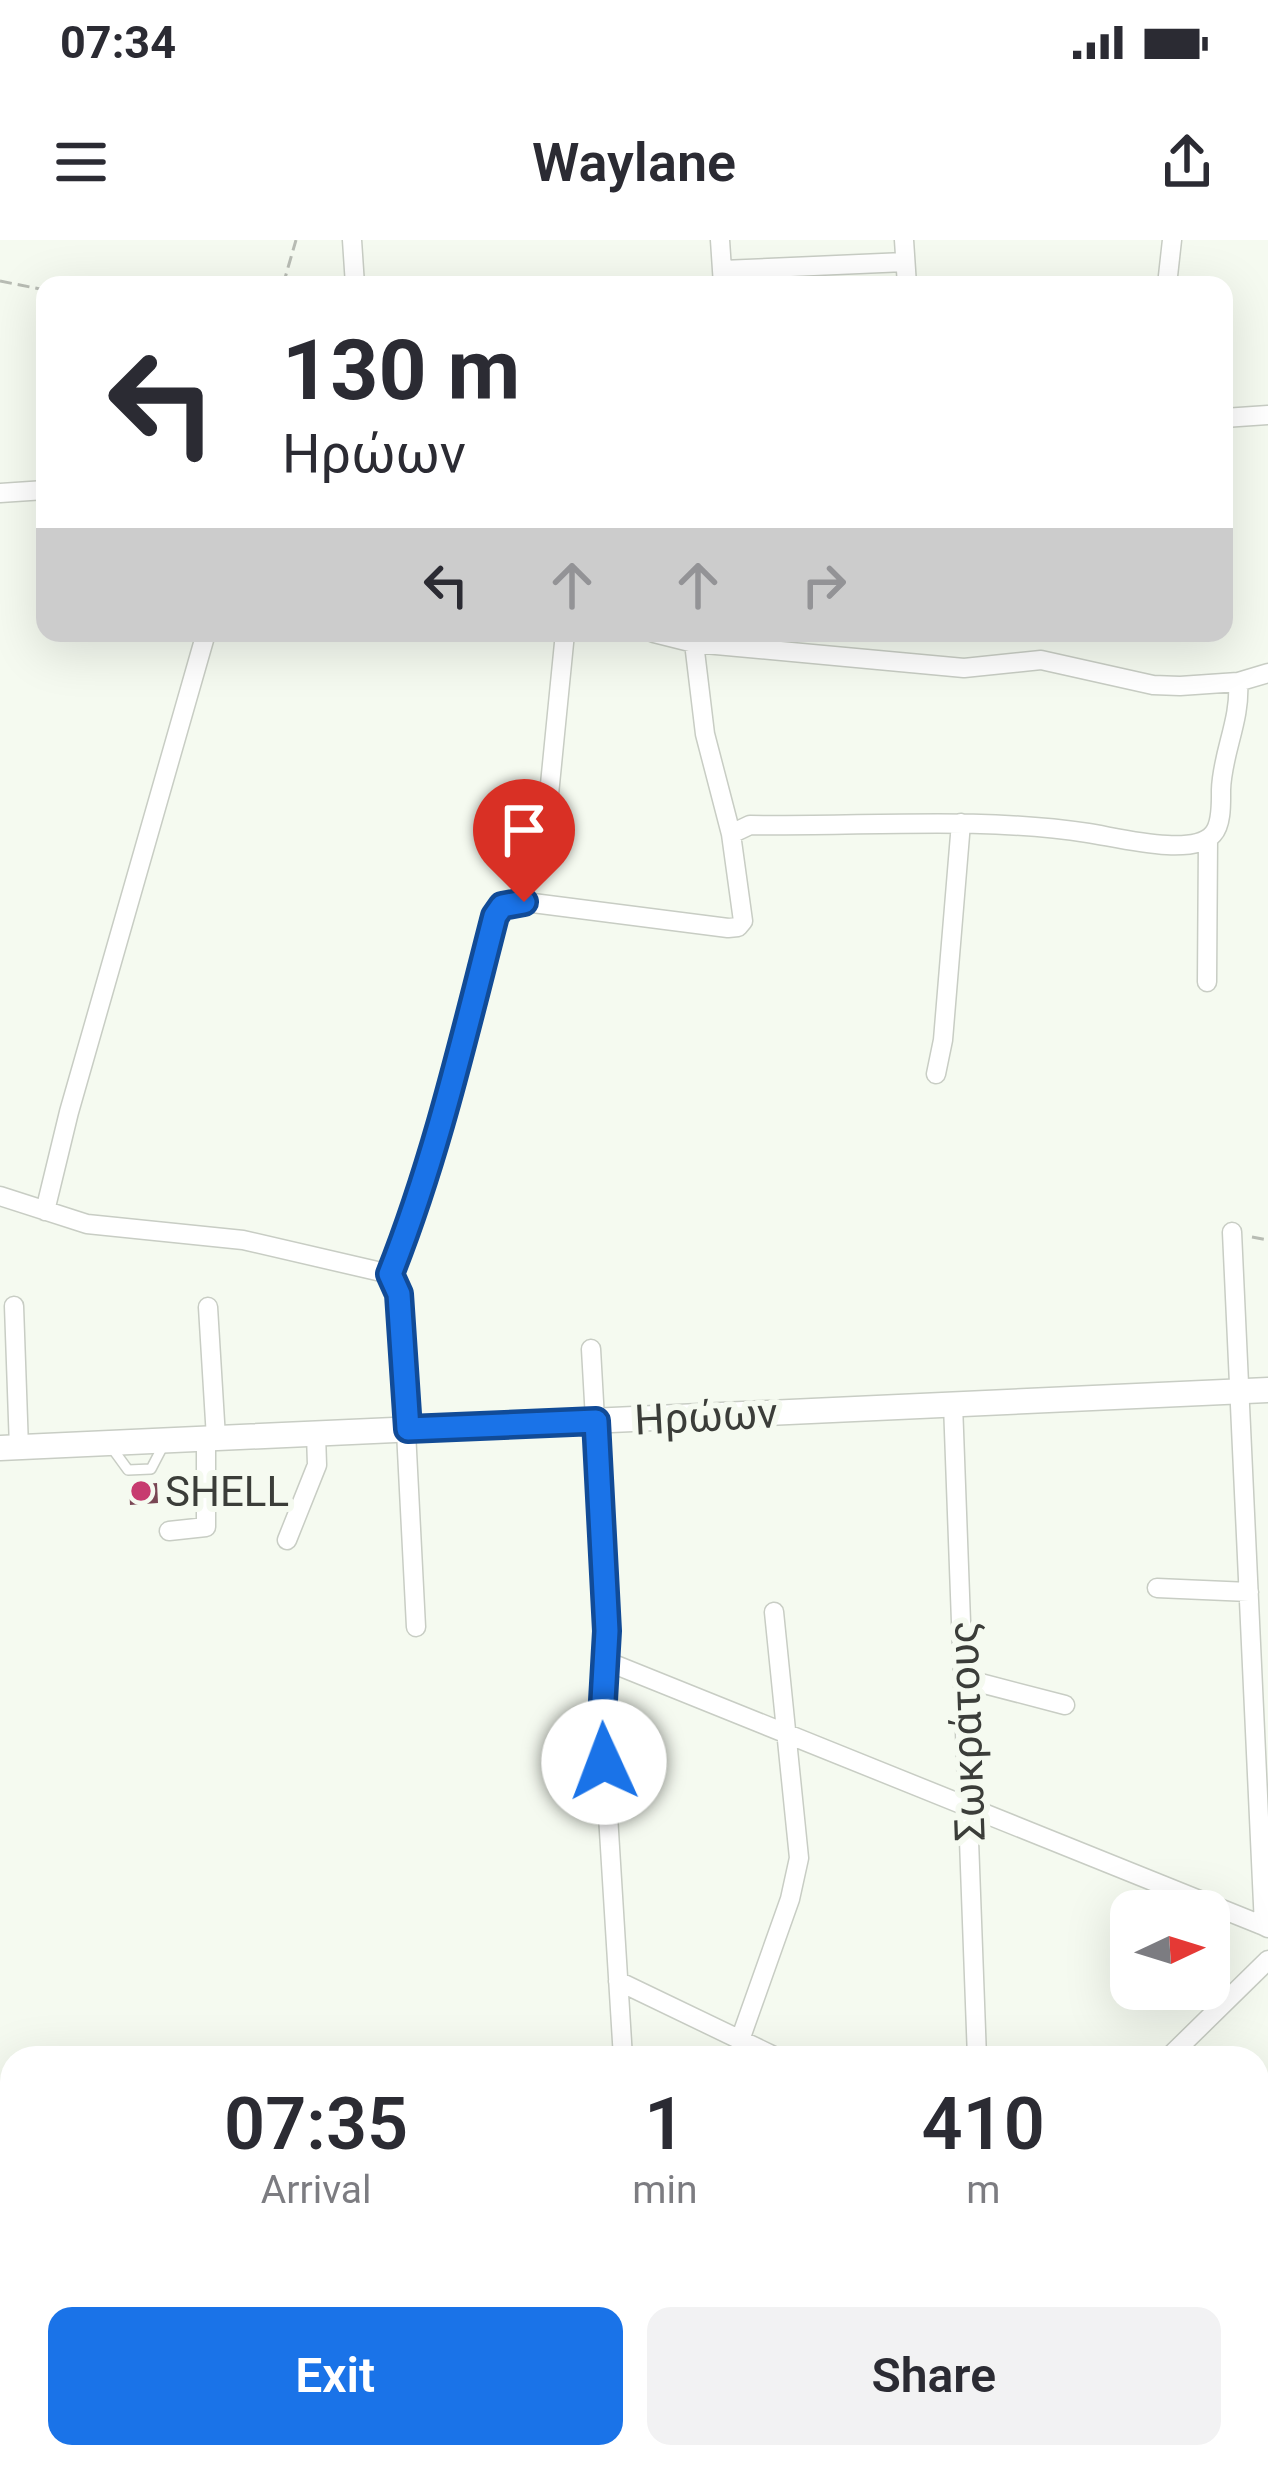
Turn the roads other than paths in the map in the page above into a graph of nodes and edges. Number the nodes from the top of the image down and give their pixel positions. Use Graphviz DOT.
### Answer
graph roads {
  1 [pos="352,240"];
  2 [pos="720,240"];
  3 [pos="904,240"];
  4 [pos="1172,240"];
  5 [pos="905,262"];
  6 [pos="354,276"];
  7 [pos="722,276"];
  8 [pos="734,276"];
  9 [pos="906,276"];
  10 [pos="1168,276"];
  11 [pos="1268,415"];
  12 [pos="1233,417"];
  13 [pos="36,491"];
  14 [pos="0,493"];
  15 [pos="203,642"];
  16 [pos="564,642"];
  17 [pos="690,642"];
  18 [pos="694,643"];
  19 [pos="1268,674"];
  20 [pos="1238,682"];
  21 [pos="961,824"];
  22 [pos="730,834"];
  23 [pos="1208,839"];
  24 [pos="542,866"];
  25 [pos="1207,982"];
  26 [pos="936,1074"];
  27 [pos="0,1196"];
  28 [pos="45,1211"];
  29 [pos="1232,1232"];
  30 [pos="390,1274"];
  31 [pos="14,1306"];
  32 [pos="208,1307"];
  33 [pos="591,1349"];
  34 [pos="1268,1390"];
  35 [pos="1239,1391"];
  36 [pos="953,1404"];
  37 [pos="596,1421"];
  38 [pos="408,1429"];
  39 [pos="316,1434"];
  40 [pos="211,1439"];
  41 [pos="10,1448"];
  42 [pos="169,1531"];
  43 [pos="287,1540"];
  44 [pos="1157,1588"];
  45 [pos="1249,1592"];
  46 [pos="774,1612"];
  47 [pos="416,1627"];
  48 [pos="606,1660"];
  49 [pos="965,1679"];
  50 [pos="1261,1694"];
  51 [pos="1065,1706"];
  52 [pos="789,1735"];
  53 [pos="969,1807"];
  54 [pos="1266,1927"];
  55 [pos="1268,1960"];
  56 [pos="618,1982"];
  57 [pos="740,2040"];
  58 [pos="622,2046"];
  59 [pos="753,2046"];
  60 [pos="977,2046"];
  61 [pos="1180,2046"];
  1 -- 6 [label="street"];
  2 -- 7 [label="street"];
  3 -- 5 [label="street"];
  4 -- 10 [label="street"];
  5 -- 8 [label="street"];
  5 -- 9 [label="street"];
  11 -- 12 [label="street"];
  13 -- 14 [label="street"];
  15 -- 28 [label="street"];
  16 -- 24 [label="street"];
  17 -- 18 [label="street"];
  18 -- 20 [label="street"];
  18 -- 22 [label="street"];
  19 -- 20 [label="street"];
  20 -- 23 [label="street"];
  21 -- 22 [label="street"];
  21 -- 23 [label="street"];
  21 -- 26 [label="street"];
  22 -- 30 [label="street"];
  23 -- 25 [label="street"];
  27 -- 28 [label="street"];
  28 -- 30 [label="street"];
  29 -- 35 [label="street"];
  30 -- 38 [label="street"];
  31 -- 41 [label="street"];
  32 -- 40 [label="street"];
  33 -- 37 [label="street"];
  34 -- 35 [label="street, Ηρώων"];
  35 -- 36 [label="street, Ηρώων"];
  35 -- 45 [label="street"];
  36 -- 37 [label="street, Ηρώων"];
  36 -- 49 [label="street, Σωκράτους"];
  37 -- 38 [label="street, Ηρώων"];
  37 -- 48 [label="street"];
  38 -- 39 [label="street, Ηρώων"];
  38 -- 47 [label="street"];
  39 -- 40 [label="street, Ηρώων"];
  39 -- 43 [label="street"];
  40 -- 41 [label="street, Ηρώων"];
  40 -- 42 [label="street"];
  44 -- 45 [label="street"];
  45 -- 50 [label="street"];
  46 -- 52 [label="street"];
  48 -- 52 [label="street"];
  48 -- 56 [label="street"];
  49 -- 51 [label="street"];
  49 -- 53 [label="street, Σωκράτους"];
  50 -- 54 [label="street"];
  52 -- 53 [label="street"];
  52 -- 57 [label="street"];
  53 -- 54 [label="street"];
  53 -- 60 [label="street, Σωκράτους"];
  55 -- 61 [label="street"];
  56 -- 57 [label="street"];
  56 -- 58 [label="street"];
  57 -- 59 [label="street"];
}
